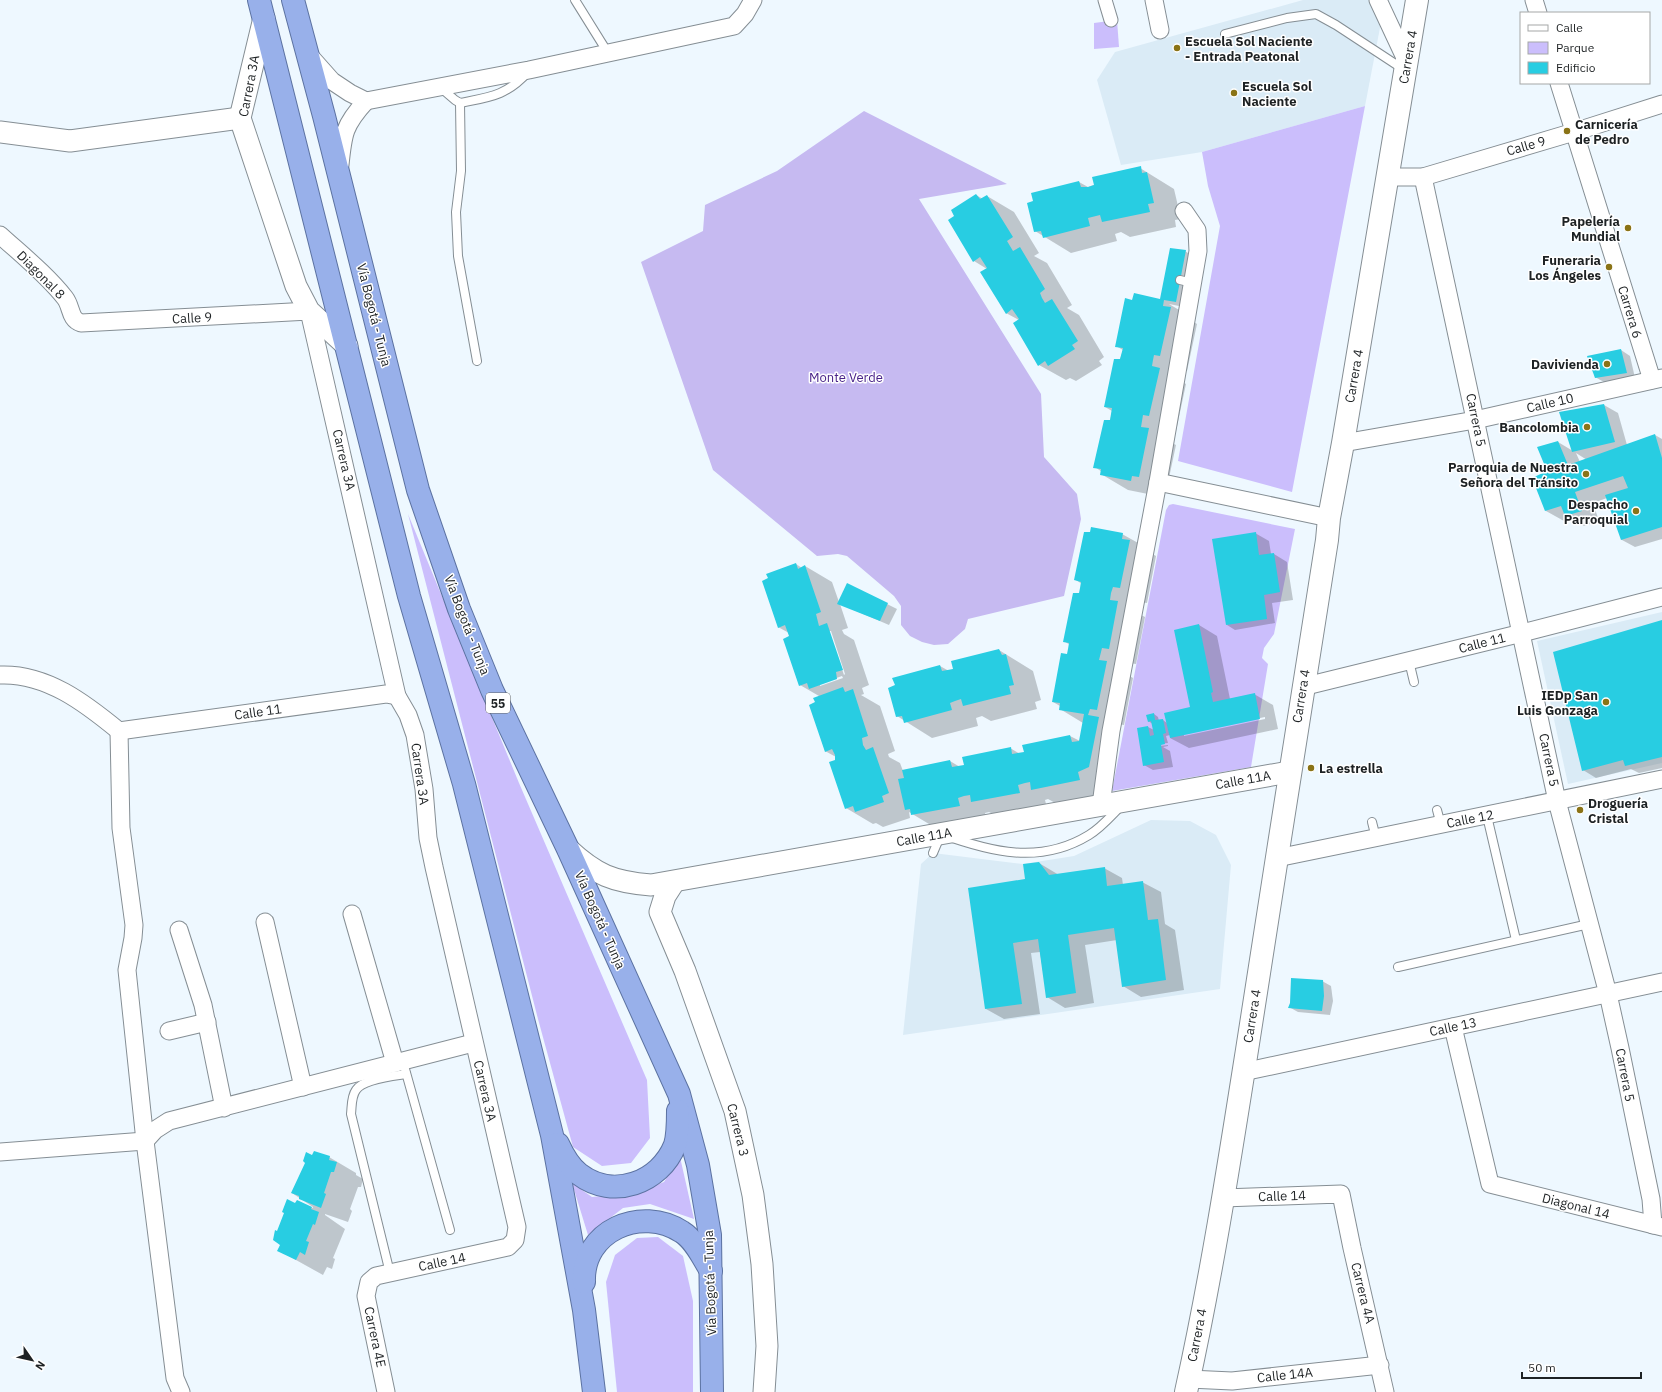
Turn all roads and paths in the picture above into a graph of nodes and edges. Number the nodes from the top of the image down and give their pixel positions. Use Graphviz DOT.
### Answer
graph roads {
  1 [pos="293,0"];
  2 [pos="575,0"];
  3 [pos="753,0"];
  4 [pos="1104,0"];
  5 [pos="1154,0"];
  6 [pos="1378,0"];
  7 [pos="1417,0"];
  8 [pos="1534,0"];
  9 [pos="261,9"];
  10 [pos="1538,12"];
  11 [pos="1110,20"];
  12 [pos="1160,30"];
  13 [pos="1225,34"];
  14 [pos="608,52"];
  15 [pos="307,53"];
  16 [pos="1406,66"];
  17 [pos="529,70"];
  18 [pos="1559,84"];
  19 [pos="441,88"];
  20 [pos="366,101"];
  21 [pos="460,103"];
  22 [pos="1662,104"];
  23 [pos="240,118"];
  24 [pos="0,132"];
  25 [pos="1574,132"];
  26 [pos="339,174"];
  27 [pos="1388,177"];
  28 [pos="1423,177"];
  29 [pos="1184,211"];
  30 [pos="0,235"];
  31 [pos="310,311"];
  32 [pos="75,320"];
  33 [pos="347,346"];
  34 [pos="477,361"];
  35 [pos="1657,379"];
  36 [pos="1475,420"];
  37 [pos="1343,443"];
  38 [pos="1158,482"];
  39 [pos="1329,518"];
  40 [pos="1662,596"];
  41 [pos="1522,633"];
  42 [pos="1409,661"];
  43 [pos="0,675"];
  44 [pos="1414,682"];
  45 [pos="1302,687"];
  46 [pos="397,696"];
  47 [pos="120,731"];
  48 [pos="1289,772"];
  49 [pos="1662,779"];
  50 [pos="1127,801"];
  51 [pos="1558,801"];
  52 [pos="1101,805"];
  53 [pos="1487,816"];
  54 [pos="937,844"];
  55 [pos="568,849"];
  56 [pos="1277,858"];
  57 [pos="674,882"];
  58 [pos="352,914"];
  59 [pos="266,922"];
  60 [pos="1589,924"];
  61 [pos="179,930"];
  62 [pos="1516,940"];
  63 [pos="1398,967"];
  64 [pos="1662,982"];
  65 [pos="1608,994"];
  66 [pos="206,1022"];
  67 [pos="1453,1027"];
  68 [pos="169,1030"];
  69 [pos="473,1043"];
  70 [pos="401,1066"];
  71 [pos="1243,1072"];
  72 [pos="303,1087"];
  73 [pos="679,1094"];
  74 [pos="224,1108"];
  75 [pos="552,1134"];
  76 [pos="145,1141"];
  77 [pos="0,1152"];
  78 [pos="1341,1194"];
  79 [pos="1223,1198"];
  80 [pos="1658,1226"];
  81 [pos="450,1230"];
  82 [pos="515,1240"];
  83 [pos="712,1272"];
  84 [pos="390,1273"];
  85 [pos="369,1282"];
  86 [pos="584,1310"];
  87 [pos="1380,1365"];
  88 [pos="1188,1386"];
  89 [pos="1233,1387"];
  90 [pos="181,1392"];
  91 [pos="386,1392"];
  92 [pos="594,1392"];
  93 [pos="712,1392"];
  94 [pos="764,1392"];
  95 [pos="1385,1392"];
  1 -- 15 [label="highway, Vía Bogotá - Tunja / 55"];
  2 -- 14 [label="lane"];
  3 -- 14 [label="street"];
  4 -- 11 [label="street"];
  5 -- 12 [label="street"];
  6 -- 16 [label="street"];
  7 -- 16 [label="main road, Carrera 4"];
  8 -- 10 [label="street"];
  9 -- 23 [label="street, Carrera 3A"];
  9 -- 33 [label="highway"];
  13 -- 16 [label="lane"];
  14 -- 17 [label="street"];
  15 -- 20 [label="street"];
  15 -- 26 [label="highway, Vía Bogotá - Tunja / 55"];
  16 -- 27 [label="main road, Carrera 4"];
  17 -- 19 [label="street"];
  17 -- 21 [label="lane"];
  18 -- 25 [label="street, Carrera 6"];
  19 -- 20 [label="street"];
  19 -- 21 [label="lane"];
  20 -- 26 [label="street"];
  21 -- 34 [label="lane"];
  22 -- 25 [label="street, Calle 9"];
  23 -- 24 [label="street"];
  23 -- 31 [label="street, Carrera 3A"];
  25 -- 28 [label="street, Calle 9"];
  25 -- 35 [label="street, Carrera 6"];
  26 -- 55 [label="highway, Vía Bogotá - Tunja / 55"];
  27 -- 28 [label="street, Calle 9"];
  27 -- 37 [label="main road, Carrera 4"];
  28 -- 36 [label="street, Carrera 5"];
  29 -- 38 [label="street"];
  30 -- 32 [label="street, Diagonal 8"];
  31 -- 32 [label="street, Calle 9"];
  31 -- 33 [label="street, Carrera 3A"];
  31 -- 46 [label="street, Carrera 3A"];
  33 -- 75 [label="highway"];
  35 -- 36 [label="street, Calle 10"];
  36 -- 37 [label="street, Calle 10"];
  36 -- 41 [label="street, Carrera 5"];
  37 -- 39 [label="main road, Carrera 4"];
  38 -- 39 [label="street"];
  38 -- 52 [label="street"];
  39 -- 45 [label="main road, Carrera 4"];
  40 -- 41 [label="street, Calle 11"];
  41 -- 42 [label="street, Calle 11"];
  41 -- 51 [label="street, Carrera 5"];
  42 -- 44 [label="lane"];
  42 -- 45 [label="street, Calle 11"];
  43 -- 47 [label="street"];
  45 -- 48 [label="main road, Carrera 4"];
  46 -- 47 [label="street, Calle 11"];
  46 -- 69 [label="street, Carrera 3A"];
  47 -- 76 [label="street"];
  48 -- 50 [label="street, Calle 11A"];
  48 -- 56 [label="main road, Carrera 4"];
  49 -- 51 [label="street, Calle 12"];
  50 -- 52 [label="street, Calle 11A"];
  50 -- 54 [label="lane"];
  51 -- 53 [label="street, Calle 12"];
  51 -- 60 [label="street, Carrera 5"];
  52 -- 54 [label="street, Calle 11A"];
  53 -- 56 [label="street, Calle 12"];
  53 -- 62 [label="lane"];
  54 -- 57 [label="street, Calle 11A"];
  55 -- 57 [label="street, Calle 11A"];
  55 -- 73 [label="highway, Vía Bogotá - Tunja / 55"];
  56 -- 71 [label="main road, Carrera 4"];
  57 -- 94 [label="street, Carrera 3"];
  58 -- 70 [label="street"];
  59 -- 72 [label="street"];
  60 -- 62 [label="lane"];
  60 -- 65 [label="street, Carrera 5"];
  61 -- 66 [label="street"];
  62 -- 63 [label="lane"];
  64 -- 65 [label="street, Calle 13"];
  65 -- 67 [label="street, Calle 13"];
  65 -- 80 [label="street, Carrera 5"];
  66 -- 68 [label="street"];
  66 -- 74 [label="street"];
  67 -- 71 [label="street, Calle 13"];
  67 -- 80 [label="street, Diagonal 14"];
  69 -- 70 [label="street"];
  69 -- 82 [label="street, Carrera 3A"];
  70 -- 72 [label="street"];
  70 -- 81 [label="lane"];
  70 -- 84 [label="lane"];
  71 -- 79 [label="main road, Carrera 4"];
  72 -- 74 [label="street"];
  73 -- 75 [label="highway"];
  73 -- 83 [label="highway, Vía Bogotá - Tunja / 55"];
  74 -- 76 [label="street"];
  75 -- 86 [label="highway"];
  76 -- 77 [label="street"];
  76 -- 90 [label="street"];
  78 -- 79 [label="street, Calle 14"];
  78 -- 87 [label="street, Carrera 4A"];
  79 -- 88 [label="main road, Carrera 4"];
  82 -- 84 [label="street, Calle 14"];
  83 -- 86 [label="highway"];
  83 -- 93 [label="highway, Vía Bogotá - Tunja / 55"];
  84 -- 85 [label="street, Calle 14"];
  85 -- 91 [label="street, Carrera 4E"];
  86 -- 92 [label="highway"];
  87 -- 89 [label="street, Calle 14A"];
  87 -- 95 [label="street, Carrera 4A"];
  88 -- 89 [label="street, Calle 14A"];
}
